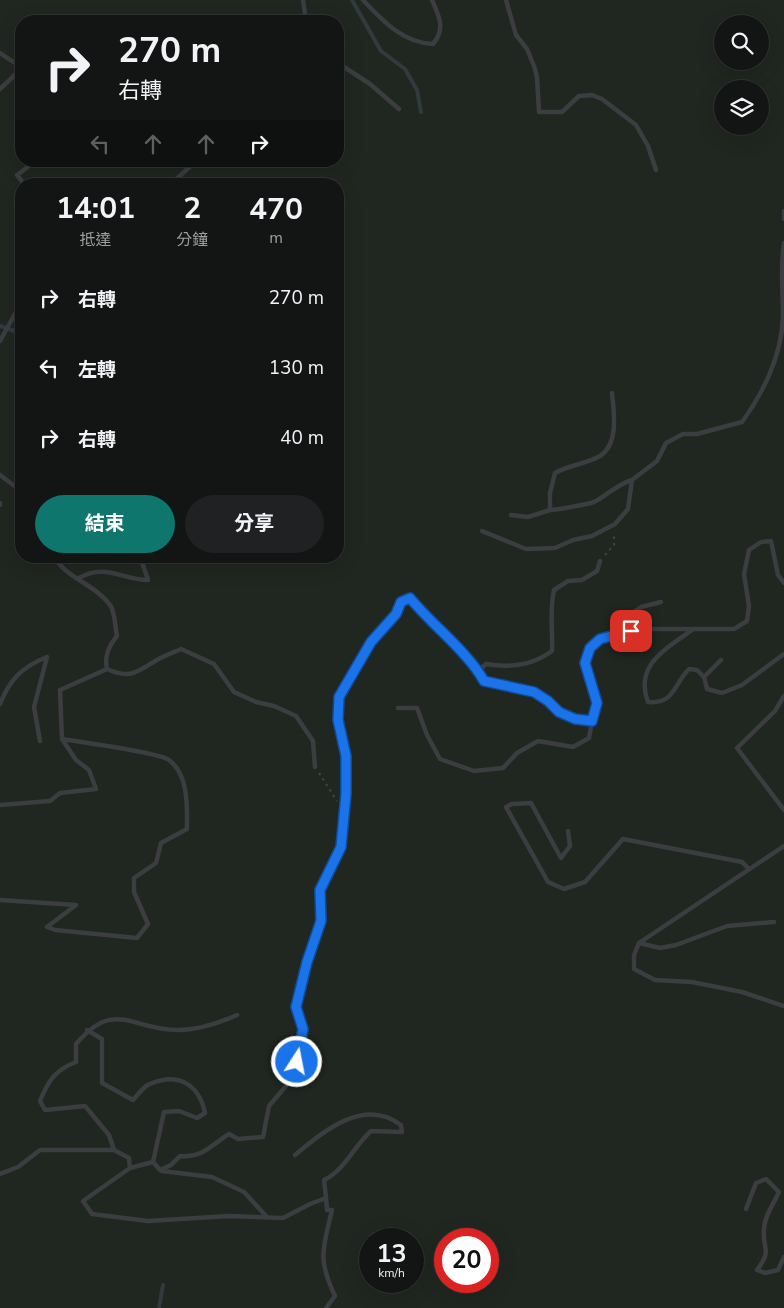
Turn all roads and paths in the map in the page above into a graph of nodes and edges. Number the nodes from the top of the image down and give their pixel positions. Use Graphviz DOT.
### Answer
graph roads {
  1 [pos="302,0"];
  2 [pos="364,0"];
  3 [pos="432,0"];
  4 [pos="506,0"];
  5 [pos="305,15"];
  6 [pos="0,53"];
  7 [pos="15,64"];
  8 [pos="344,67"];
  9 [pos="15,74"];
  10 [pos="0,89"];
  11 [pos="399,109"];
  12 [pos="28,167"];
  13 [pos="189,167"];
  14 [pos="656,170"];
  15 [pos="19,178"];
  16 [pos="178,178"];
  17 [pos="784,211"];
  18 [pos="784,219"];
  19 [pos="784,243"];
  20 [pos="15,314"];
  21 [pos="1,338"];
  22 [pos="612,393"];
  23 [pos="0,476"];
  24 [pos="632,480"];
  25 [pos="15,487"];
  26 [pos="550,510"];
  27 [pos="512,515"];
  28 [pos="614,524"];
  29 [pos="482,531"];
  30 [pos="600,560"];
  31 [pos="58,563"];
  32 [pos="142,563"];
  33 [pos="79,578"];
  34 [pos="784,583"];
  35 [pos="661,602"];
  36 [pos="692,630"];
  37 [pos="615,636"];
  38 [pos="784,654"];
  39 [pos="721,660"];
  40 [pos="108,669"];
  41 [pos="478,671"];
  42 [pos="704,677"];
  43 [pos="784,696"];
  44 [pos="0,704"];
  45 [pos="398,708"];
  46 [pos="592,721"];
  47 [pos="62,739"];
  48 [pos="40,740"];
  49 [pos="315,767"];
  50 [pos="0,806"];
  51 [pos="784,810"];
  52 [pos="344,814"];
  53 [pos="568,831"];
  54 [pos="784,846"];
  55 [pos="749,870"];
  56 [pos="0,900"];
  57 [pos="774,922"];
  58 [pos="639,943"];
  59 [pos="784,1006"];
  60 [pos="237,1016"];
  61 [pos="88,1030"];
  62 [pos="114,1150"];
  63 [pos="295,1155"];
  64 [pos="153,1162"];
  65 [pos="130,1168"];
  66 [pos="160,1170"];
  67 [pos="0,1174"];
  68 [pos="326,1198"];
  69 [pos="746,1209"];
  70 [pos="266,1216"];
  71 [pos="784,1257"];
  72 [pos="326,1308"];
  1 -- 5 [label="lane"];
  2 -- 3 [label="lane"];
  4 -- 14 [label="lane"];
  6 -- 7 [label="lane"];
  8 -- 11 [label="lane"];
  9 -- 10 [label="lane"];
  12 -- 15 [label="lane"];
  13 -- 16 [label="lane"];
  17 -- 18 [label="lane"];
  19 -- 24 [label="lane"];
  20 -- 21 [label="lane"];
  22 -- 26 [label="lane"];
  23 -- 25 [label="lane"];
  24 -- 26 [label="lane"];
  24 -- 28 [label="lane"];
  26 -- 27 [label="lane"];
  28 -- 29 [label="lane"];
  28 -- 30 [label="path"];
  30 -- 41 [label="lane"];
  31 -- 33 [label="lane"];
  32 -- 33 [label="lane"];
  33 -- 40 [label="lane"];
  34 -- 36 [label="lane"];
  35 -- 37 [label="lane"];
  36 -- 37 [label="lane"];
  36 -- 42 [label="lane"];
  37 -- 46 [label="lane"];
  38 -- 42 [label="lane"];
  39 -- 42 [label="lane"];
  40 -- 47 [label="lane"];
  40 -- 49 [label="lane"];
  41 -- 46 [label="lane"];
  41 -- 52 [label="lane"];
  43 -- 51 [label="lane"];
  44 -- 48 [label="lane"];
  45 -- 46 [label="lane"];
  47 -- 50 [label="lane"];
  47 -- 56 [label="lane"];
  49 -- 52 [label="path"];
  52 -- 66 [label="lane"];
  53 -- 55 [label="lane"];
  54 -- 55 [label="lane"];
  55 -- 58 [label="lane"];
  57 -- 58 [label="lane"];
  58 -- 59 [label="lane"];
  60 -- 61 [label="lane"];
  61 -- 62 [label="lane"];
  61 -- 64 [label="lane"];
  62 -- 65 [label="lane"];
  62 -- 67 [label="lane"];
  63 -- 68 [label="lane"];
  64 -- 65 [label="lane"];
  64 -- 66 [label="lane"];
  65 -- 70 [label="lane"];
  66 -- 70 [label="lane"];
  68 -- 70 [label="lane"];
  68 -- 72 [label="lane"];
  69 -- 71 [label="lane"];
}
